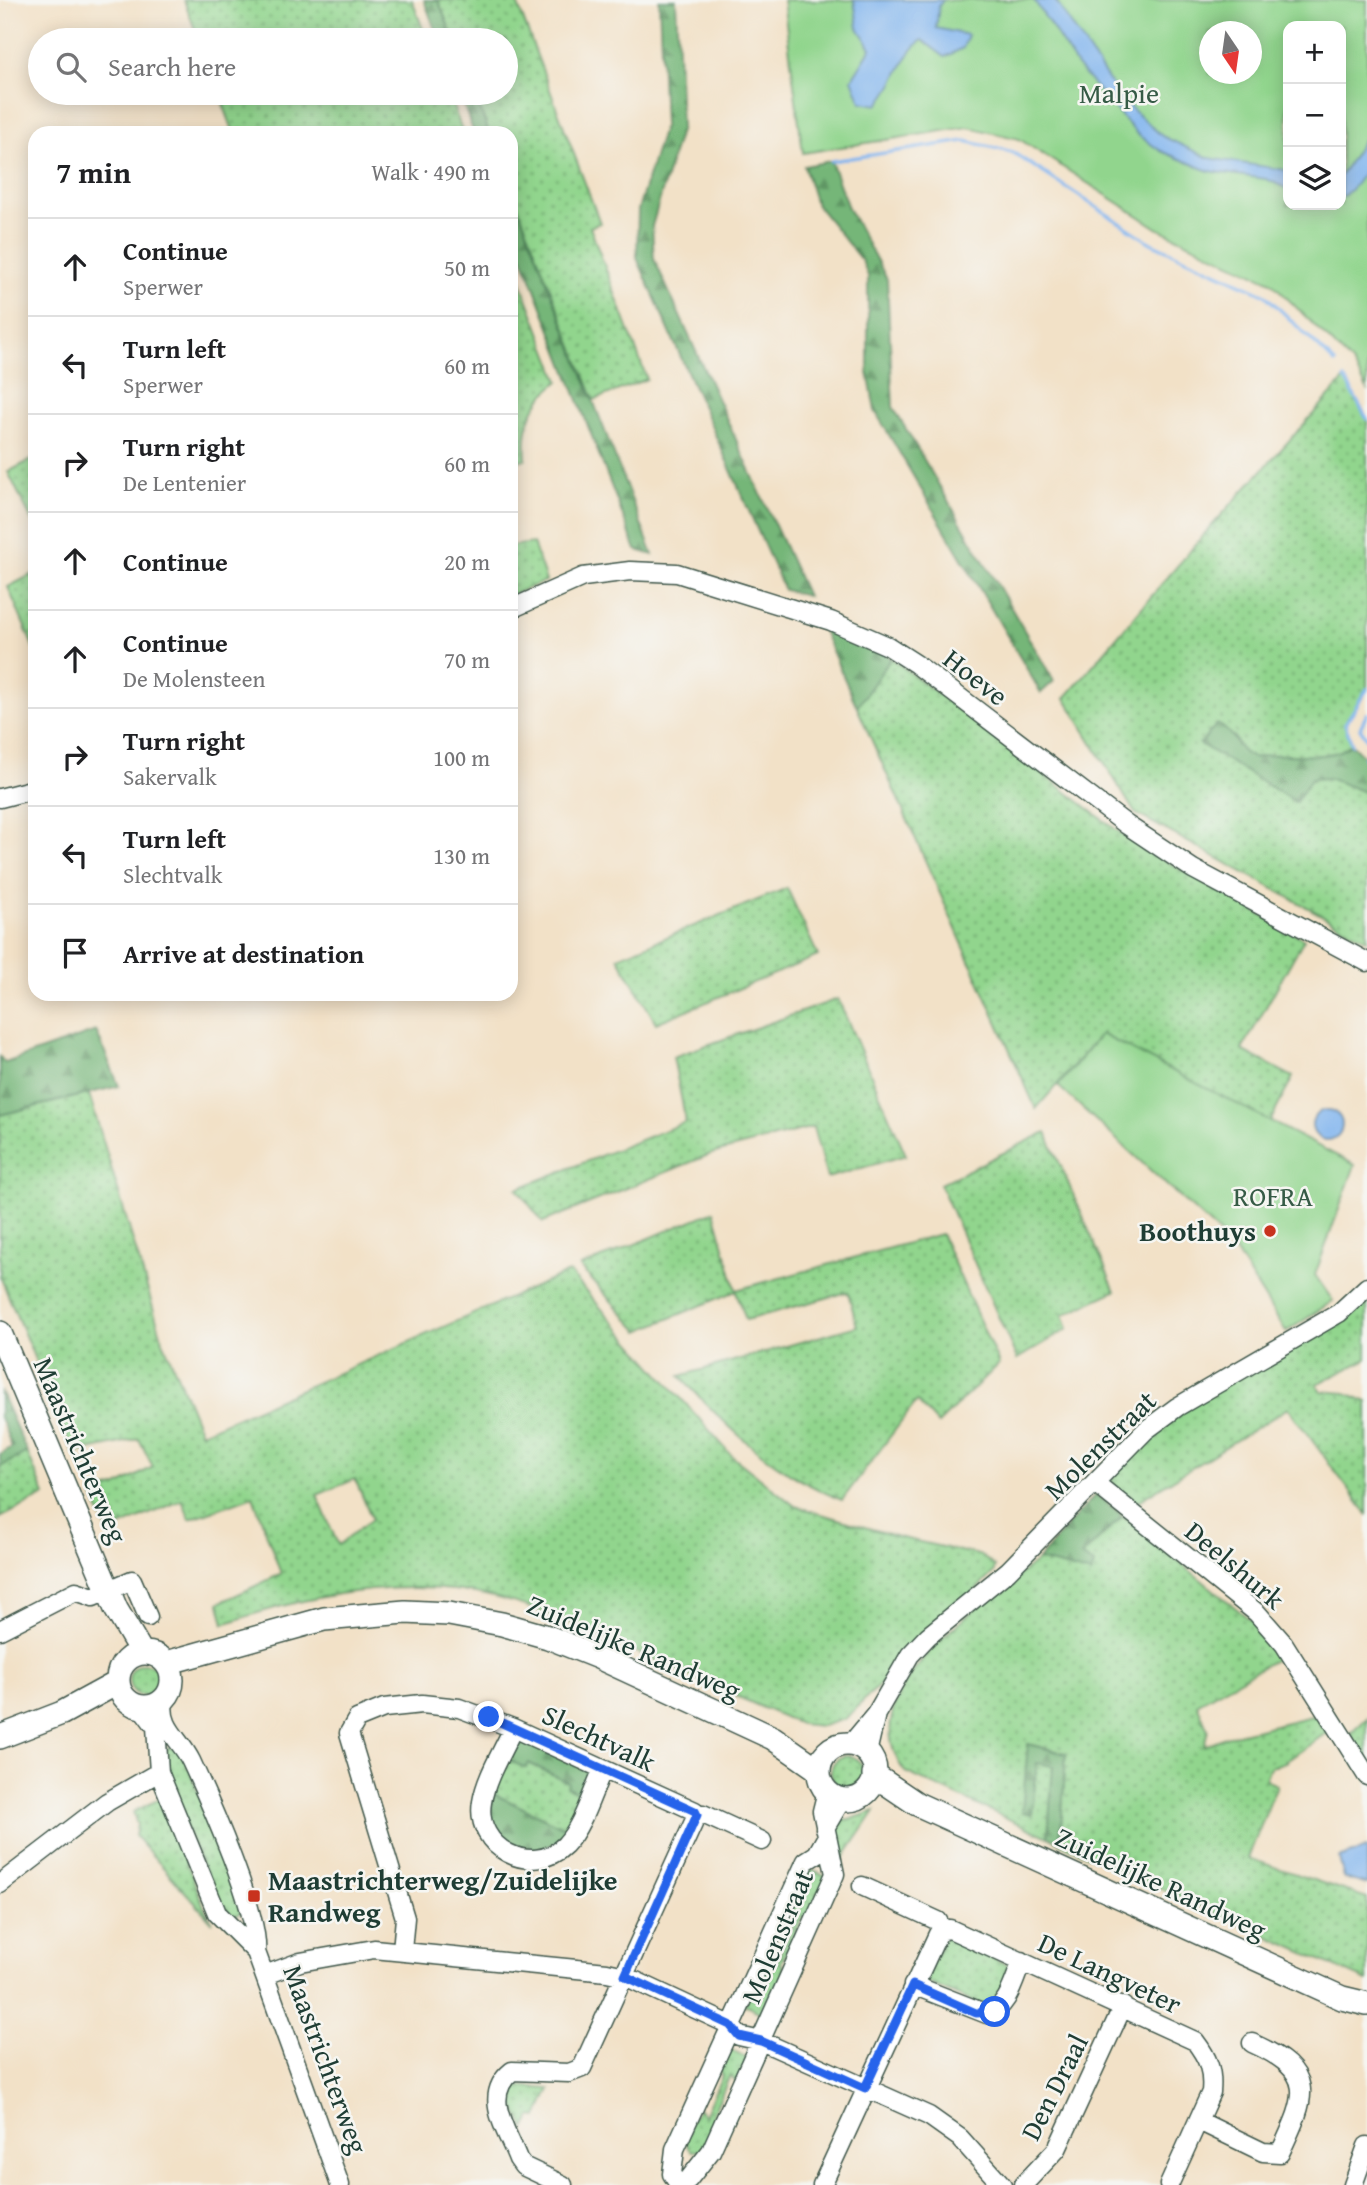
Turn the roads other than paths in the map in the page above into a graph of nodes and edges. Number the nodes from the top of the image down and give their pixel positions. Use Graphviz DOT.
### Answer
graph roads {
  1 [pos="518,606"];
  2 [pos="28,791"];
  3 [pos="0,798"];
  4 [pos="1367,962"];
  5 [pos="1367,1287"];
  6 [pos="0,1333"];
  7 [pos="1095,1483"];
  8 [pos="112,1600"];
  9 [pos="148,1617"];
  10 [pos="0,1630"];
  11 [pos="134,1656"];
  12 [pos="167,1681"];
  13 [pos="128,1696"];
  14 [pos="513,1728"];
  15 [pos="0,1737"];
  16 [pos="178,1744"];
  17 [pos="859,1748"];
  18 [pos="158,1751"];
  19 [pos="603,1769"];
  20 [pos="159,1772"];
  21 [pos="1367,1776"];
  22 [pos="829,1778"];
  23 [pos="870,1783"];
  24 [pos="697,1815"];
  25 [pos="825,1833"];
  26 [pos="762,1841"];
  27 [pos="812,1858"];
  28 [pos="834,1867"];
  29 [pos="0,1884"];
  30 [pos="862,1886"];
  31 [pos="248,1904"];
  32 [pos="226,1922"];
  33 [pos="943,1930"];
  34 [pos="402,1951"];
  35 [pos="256,1952"];
  36 [pos="1022,1961"];
  37 [pos="265,1975"];
  38 [pos="625,1976"];
  39 [pos="913,1985"];
  40 [pos="1342,1998"];
  41 [pos="1367,2004"];
  42 [pos="1123,2006"];
  43 [pos="1367,2016"];
  44 [pos="730,2025"];
  45 [pos="761,2041"];
  46 [pos="1252,2043"];
  47 [pos="865,2088"];
  48 [pos="1199,2121"];
  49 [pos="1367,2146"];
  50 [pos="529,2178"];
  51 [pos="340,2185"];
  52 [pos="561,2185"];
  53 [pos="821,2185"];
  54 [pos="1002,2185"];
  55 [pos="1023,2185"];
  56 [pos="1169,2185"];
  57 [pos="1353,2185"];
  1 -- 4 [label="street, Hoeve"];
  2 -- 3 [label="street"];
  5 -- 7 [label="street, Molenstraat"];
  6 -- 8 [label="main road, Maastrichterweg"];
  7 -- 17 [label="street, Molenstraat"];
  7 -- 21 [label="street, Deelshurk"];
  8 -- 9 [label="street, Maastrichterweg"];
  8 -- 10 [label="street"];
  8 -- 11 [label="main road, Maastrichterweg"];
  11 -- 12 [label="main road"];
  11 -- 13 [label="main road"];
  12 -- 13 [label="main road, Zuidelijke Randweg"];
  12 -- 16 [label="street, Maastrichterweg"];
  12 -- 22 [label="main road, Zuidelijke Randweg"];
  13 -- 15 [label="main road"];
  13 -- 18 [label="street, Maastrichterweg"];
  14 -- 19 [label="street, Slechtvalk"];
  14 -- 19 [label="street"];
  14 -- 34 [label="street, Slechtvalk"];
  16 -- 18 [label="street"];
  16 -- 31 [label="street, Maastrichterweg"];
  17 -- 22 [label="main road"];
  17 -- 23 [label="main road"];
  18 -- 20 [label="street, Maastrichterweg"];
  19 -- 24 [label="street, Slechtvalk"];
  20 -- 29 [label="street"];
  20 -- 32 [label="street, Maastrichterweg"];
  22 -- 23 [label="main road"];
  22 -- 25 [label="street, Molenstraat"];
  23 -- 40 [label="main road, Zuidelijke Randweg"];
  24 -- 26 [label="street, Slechtvalk"];
  24 -- 38 [label="street"];
  25 -- 27 [label="street, Molenstraat"];
  25 -- 28 [label="street, Molenstraat"];
  27 -- 28 [label="street, Molenstraat"];
  27 -- 44 [label="street, Molenstraat"];
  28 -- 45 [label="street, Molenstraat"];
  30 -- 33 [label="street, De Langveter"];
  31 -- 32 [label="street"];
  31 -- 35 [label="street, Maastrichterweg"];
  32 -- 35 [label="street, Maastrichterweg"];
  33 -- 36 [label="street, De Langveter"];
  33 -- 39 [label="street"];
  34 -- 37 [label="street"];
  34 -- 38 [label="street"];
  35 -- 37 [label="street, Maastrichterweg"];
  36 -- 39 [label="street"];
  36 -- 42 [label="street, De Langveter"];
  37 -- 51 [label="street, Maastrichterweg"];
  38 -- 44 [label="street"];
  38 -- 50 [label="street"];
  39 -- 47 [label="street"];
  40 -- 41 [label="main road, Zuidelijke Randweg"];
  40 -- 43 [label="main road, Zuidelijke Randweg"];
  42 -- 48 [label="street, De Langveter"];
  42 -- 55 [label="street, Den Draal"];
  44 -- 45 [label="street"];
  44 -- 45 [label="street, Molenstraat"];
  45 -- 47 [label="street"];
  46 -- 48 [label="street"];
  47 -- 53 [label="street"];
  47 -- 54 [label="street"];
  48 -- 56 [label="street, De Langveter"];
  49 -- 57 [label="street"];
  50 -- 52 [label="street"];
}
